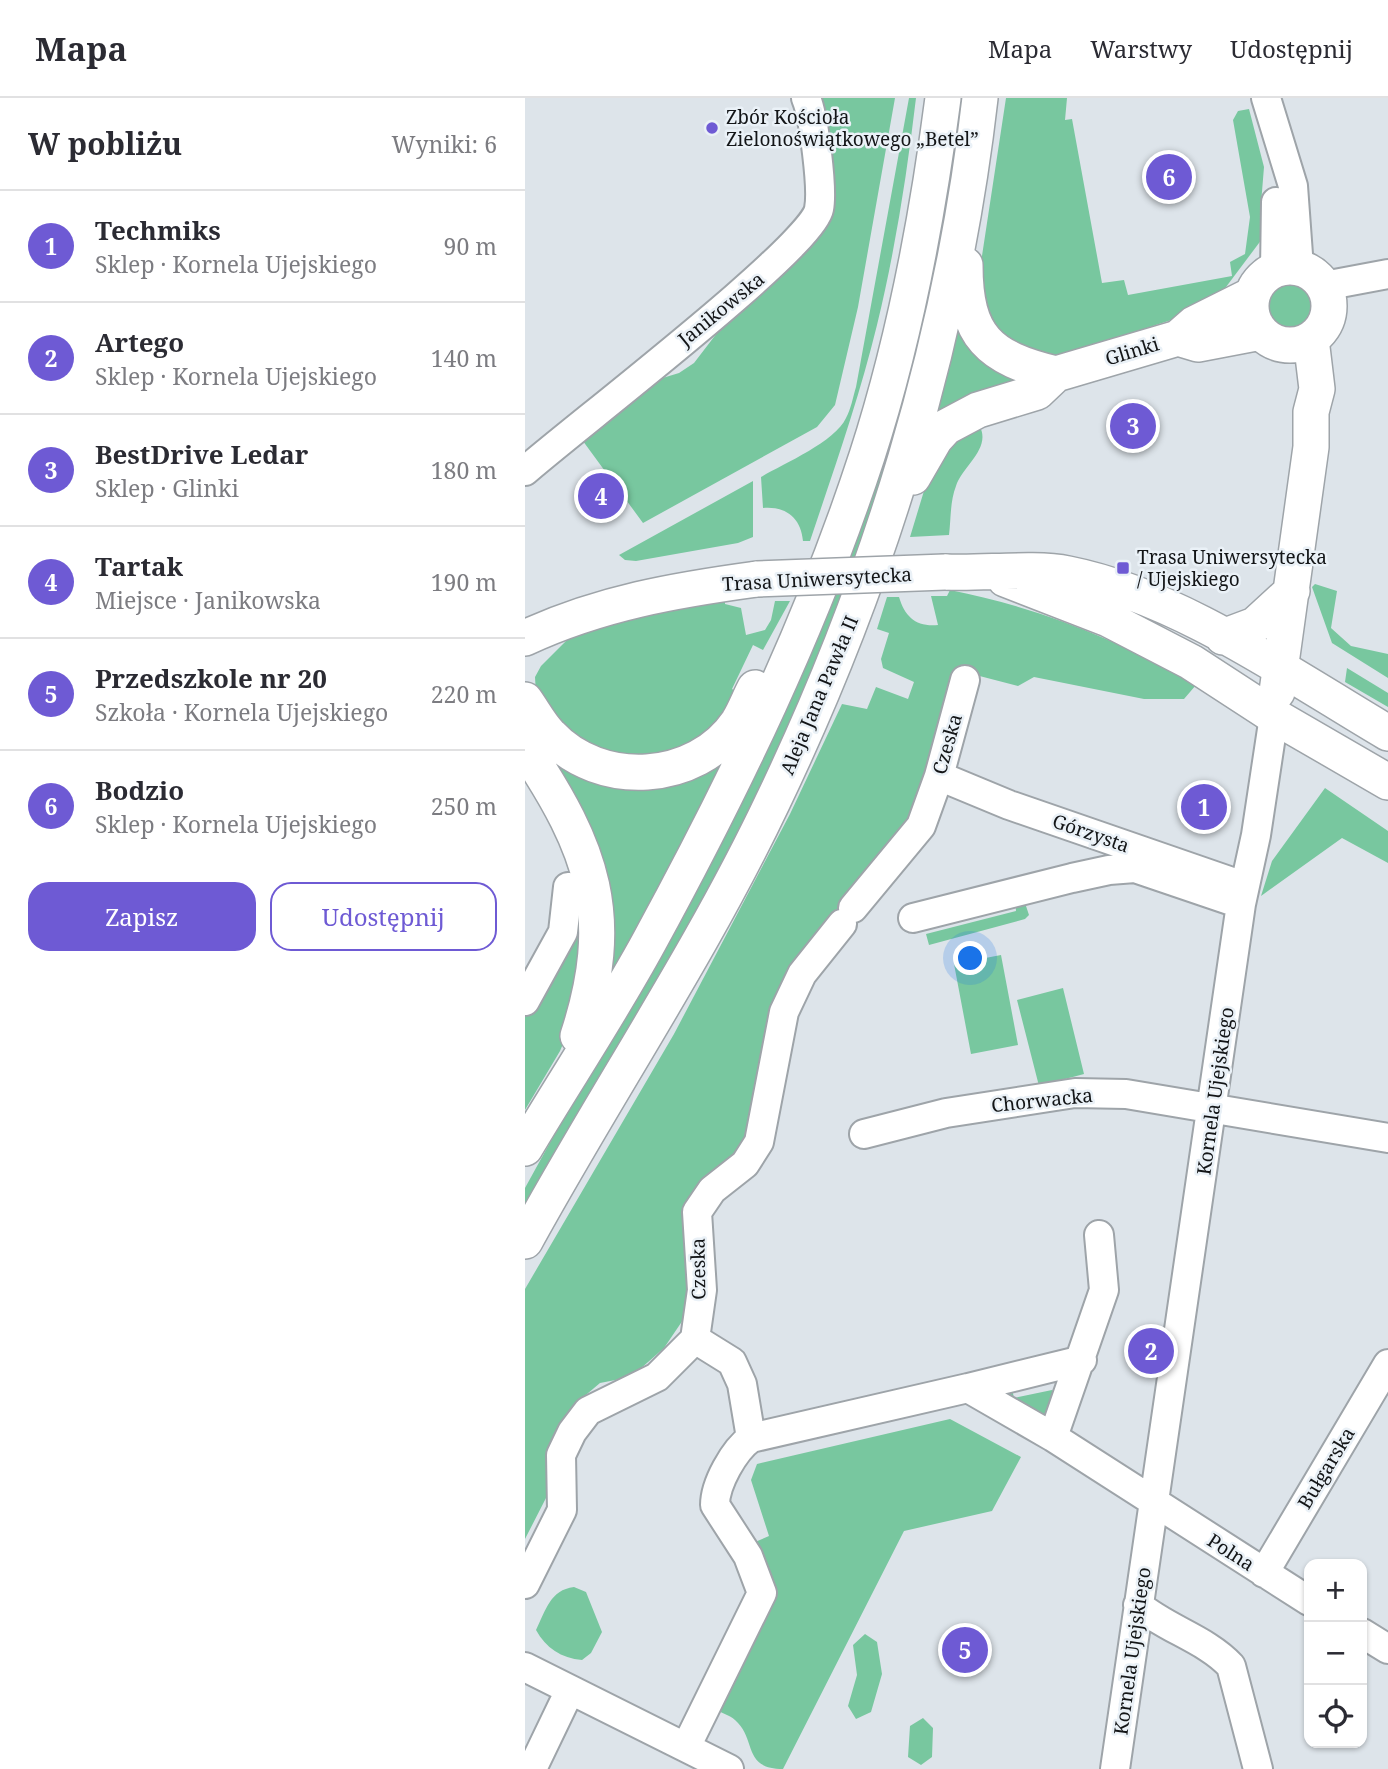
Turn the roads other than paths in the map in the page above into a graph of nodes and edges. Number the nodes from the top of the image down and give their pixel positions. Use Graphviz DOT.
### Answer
graph roads {
  1 [pos="807,98"];
  2 [pos="943,98"];
  3 [pos="980,98"];
  4 [pos="1266,98"];
  5 [pos="967,199"];
  6 [pos="1388,274"];
  7 [pos="1299,275"];
  8 [pos="1252,295"];
  9 [pos="1178,338"];
  10 [pos="1284,339"];
  11 [pos="1071,370"];
  12 [pos="525,471"];
  13 [pos="885,525"];
  14 [pos="992,574"];
  15 [pos="1293,592"];
  16 [pos="810,607"];
  17 [pos="1223,637"];
  18 [pos="525,638"];
  19 [pos="1280,669"];
  20 [pos="965,680"];
  21 [pos="525,700"];
  22 [pos="1274,716"];
  23 [pos="1388,733"];
  24 [pos="525,748"];
  25 [pos="939,776"];
  26 [pos="1388,782"];
  27 [pos="568,887"];
  28 [pos="1242,895"];
  29 [pos="913,918"];
  30 [pos="525,1001"];
  31 [pos="1213,1108"];
  32 [pos="863,1134"];
  33 [pos="1388,1138"];
  34 [pos="530,1140"];
  35 [pos="1098,1236"];
  36 [pos="525,1241"];
  37 [pos="695,1339"];
  38 [pos="1082,1360"];
  39 [pos="1388,1364"];
  40 [pos="968,1388"];
  41 [pos="1053,1437"];
  42 [pos="751,1438"];
  43 [pos="1153,1501"];
  44 [pos="1264,1573"];
  45 [pos="525,1584"];
  46 [pos="1304,1598"];
  47 [pos="1138,1605"];
  48 [pos="1367,1636"];
  49 [pos="1388,1650"];
  50 [pos="525,1667"];
  51 [pos="570,1690"];
  52 [pos="686,1748"];
  53 [pos="531,1769"];
  54 [pos="729,1769"];
  55 [pos="1115,1769"];
  56 [pos="1258,1769"];
  1 -- 12 [label="street, Janikowska"];
  2 -- 16 [label="main road"];
  3 -- 5 [label="main road, Aleja Jana Pawła II"];
  4 -- 7 [label="street"];
  5 -- 11 [label="main road"];
  5 -- 13 [label="main road, Aleja Jana Pawła II"];
  6 -- 7 [label="street"];
  7 -- 8 [label="main road"];
  7 -- 10 [label="main road"];
  8 -- 9 [label="main road, Glinki"];
  8 -- 10 [label="main road"];
  9 -- 10 [label="main road, Glinki"];
  9 -- 11 [label="main road, Glinki"];
  10 -- 15 [label="main road, Kornela Ujejskiego"];
  11 -- 13 [label="main road"];
  13 -- 36 [label="main road, Aleja Jana Pawła II"];
  14 -- 17 [label="main road, Trasa Uniwersytecka"];
  14 -- 18 [label="main road, Trasa Uniwersytecka, bridge"];
  14 -- 22 [label="main road, Trasa Uniwersytecka"];
  15 -- 17 [label="main road"];
  15 -- 19 [label="main road, Kornela Ujejskiego"];
  16 -- 21 [label="main road"];
  16 -- 34 [label="main road"];
  17 -- 19 [label="main road, Trasa Uniwersytecka"];
  19 -- 22 [label="main road, Kornela Ujejskiego"];
  19 -- 23 [label="main road, Trasa Uniwersytecka"];
  20 -- 25 [label="street, Czeska"];
  22 -- 26 [label="main road, Trasa Uniwersytecka"];
  22 -- 28 [label="street, Kornela Ujejskiego"];
  24 -- 34 [label="main road"];
  25 -- 28 [label="street, Górzysta"];
  25 -- 37 [label="street, Czeska"];
  27 -- 30 [label="street"];
  28 -- 29 [label="street"];
  28 -- 31 [label="street, Kornela Ujejskiego"];
  31 -- 32 [label="street, Chorwacka"];
  31 -- 33 [label="street, Chorwacka"];
  31 -- 43 [label="street, Kornela Ujejskiego"];
  35 -- 38 [label="street"];
  37 -- 42 [label="street"];
  37 -- 45 [label="street"];
  38 -- 40 [label="street"];
  38 -- 41 [label="street"];
  39 -- 44 [label="street, Bułgarska"];
  40 -- 41 [label="street, Polna"];
  40 -- 42 [label="street"];
  41 -- 43 [label="street, Polna"];
  42 -- 52 [label="street"];
  43 -- 44 [label="street, Polna"];
  43 -- 47 [label="street, Kornela Ujejskiego"];
  44 -- 46 [label="street, Polna"];
  47 -- 55 [label="street, Kornela Ujejskiego"];
  47 -- 56 [label="street"];
  48 -- 49 [label="street"];
  50 -- 51 [label="street"];
  51 -- 52 [label="street"];
  51 -- 53 [label="street"];
  52 -- 54 [label="street"];
}
